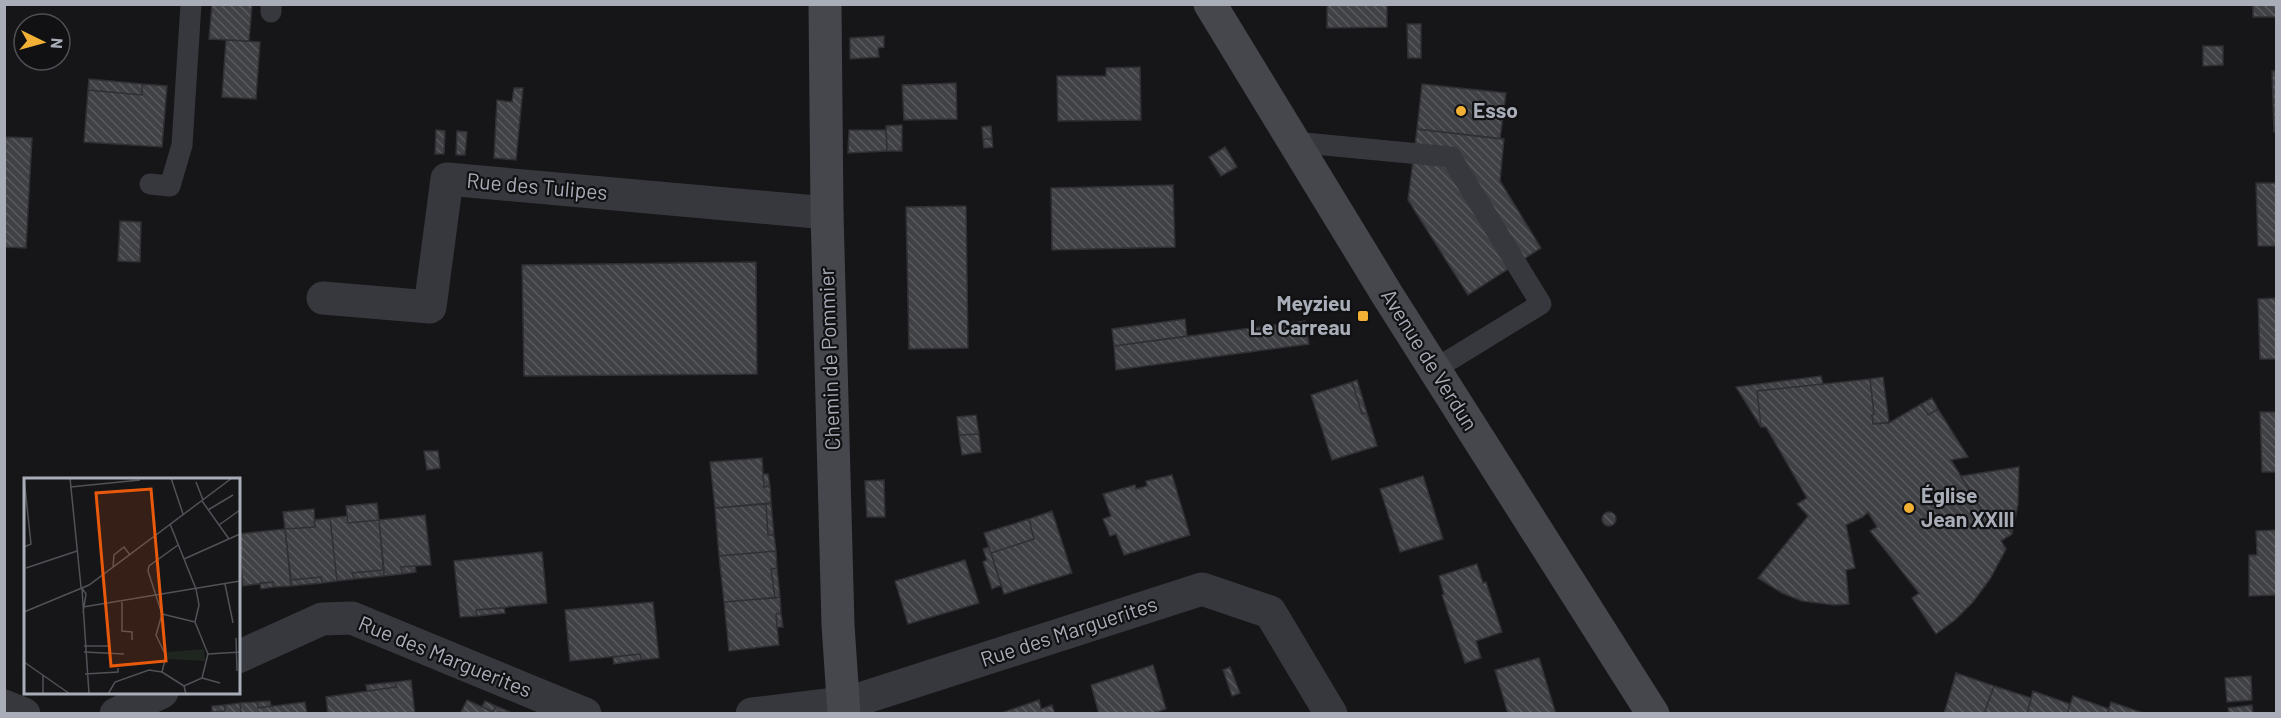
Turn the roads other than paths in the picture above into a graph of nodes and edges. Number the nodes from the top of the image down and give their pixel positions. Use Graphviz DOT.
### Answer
graph roads {
  1 [pos="191,4"];
  2 [pos="825,4"];
  3 [pos="1210,4"];
  4 [pos="1294,142"];
  5 [pos="150,184"];
  6 [pos="827,213"];
  7 [pos="323,298"];
  8 [pos="1435,369"];
  9 [pos="240,656"];
  10 [pos="160,694"];
  11 [pos="4,706"];
  12 [pos="843,708"];
  13 [pos="24,714"];
  14 [pos="116,714"];
  15 [pos="585,714"];
  16 [pos="752,714"];
  17 [pos="1331,714"];
  18 [pos="1653,714"];
  1 -- 5 [label="lane"];
  2 -- 6 [label="main road, Chemin de Pommier"];
  3 -- 4 [label="main road, Avenue de Verdun"];
  4 -- 8 [label="main road, Avenue de Verdun"];
  4 -- 8 [label="lane"];
  6 -- 7 [label="street, Rue des Tulipes"];
  6 -- 12 [label="main road, Chemin de Pommier"];
  8 -- 18 [label="main road, Avenue de Verdun"];
  9 -- 15 [label="street, Rue des Marguerites"];
  10 -- 14 [label="street"];
  11 -- 13 [label="street"];
  12 -- 16 [label="street, Rue des Marguerites"];
  12 -- 17 [label="street, Rue des Marguerites"];
}
